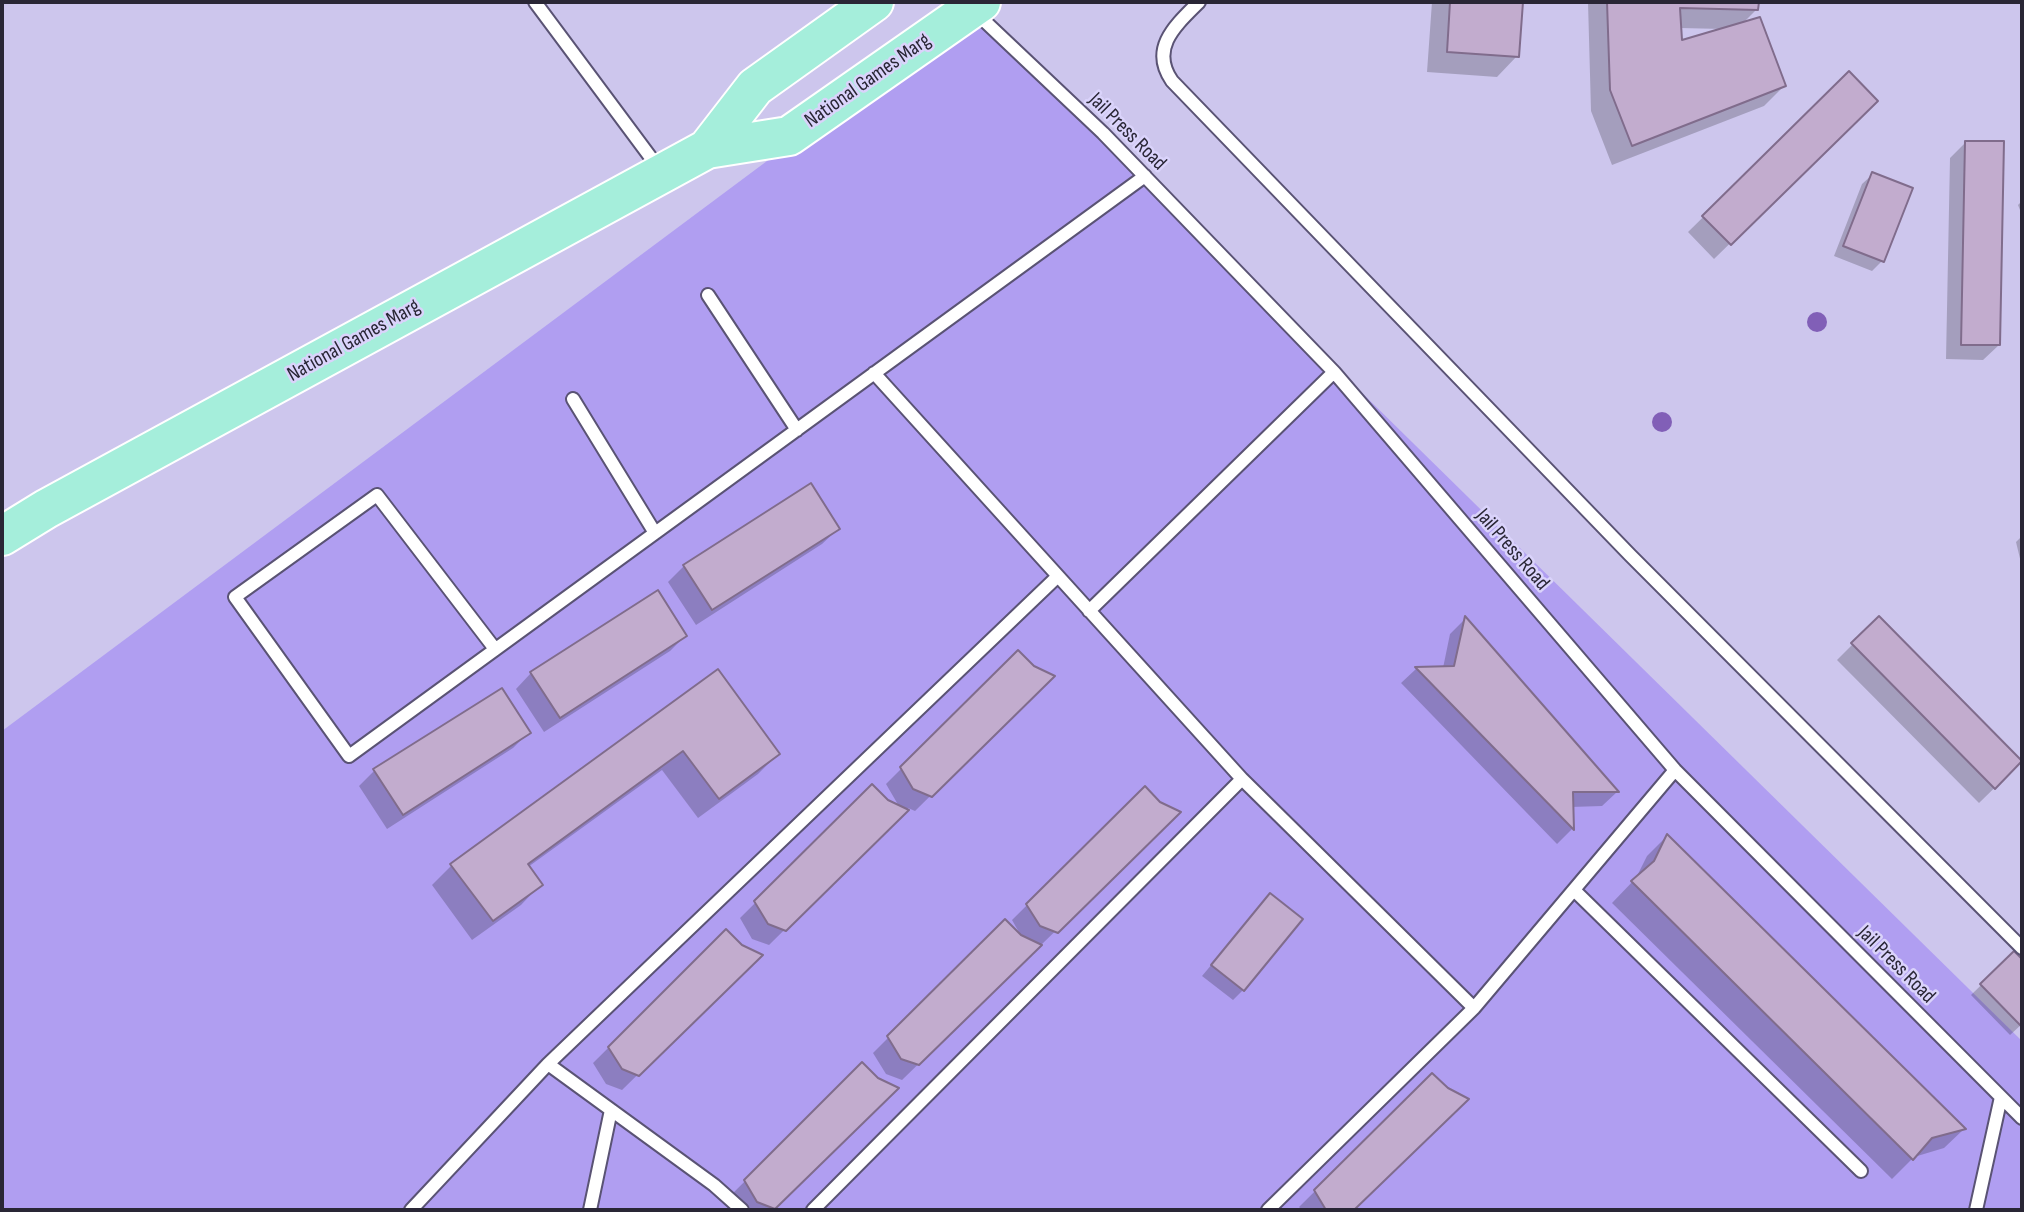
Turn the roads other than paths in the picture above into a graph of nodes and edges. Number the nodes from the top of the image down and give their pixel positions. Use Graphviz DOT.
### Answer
graph roads {
  1 [pos="535,2"];
  2 [pos="874,2"];
  3 [pos="1199,2"];
  4 [pos="976,5"];
  5 [pos="707,149"];
  6 [pos="662,173"];
  7 [pos="1145,176"];
  8 [pos="708,295"];
  9 [pos="1334,372"];
  10 [pos="874,373"];
  11 [pos="573,399"];
  12 [pos="797,430"];
  13 [pos="655,533"];
  14 [pos="2,536"];
  15 [pos="1058,576"];
  16 [pos="1089,611"];
  17 [pos="495,649"];
  18 [pos="1675,770"];
  19 [pos="1242,779"];
  20 [pos="1574,890"];
  21 [pos="2022,948"];
  22 [pos="1474,1008"];
  23 [pos="548,1064"];
  24 [pos="2001,1097"];
  25 [pos="611,1110"];
  26 [pos="2022,1118"];
  27 [pos="1861,1171"];
  28 [pos="411,1210"];
  29 [pos="590,1210"];
  30 [pos="742,1210"];
  31 [pos="813,1210"];
  32 [pos="1268,1210"];
  33 [pos="1976,1210"];
  1 -- 6 [label="lane"];
  2 -- 5 [label="main road, National Games Marg"];
  3 -- 21 [label="lane"];
  4 -- 5 [label="main road, National Games Marg"];
  4 -- 7 [label="lane, Jail Press Road"];
  5 -- 6 [label="main road, National Games Marg"];
  6 -- 14 [label="main road, National Games Marg"];
  7 -- 9 [label="lane, Jail Press Road"];
  7 -- 10 [label="lane"];
  8 -- 12 [label="lane"];
  9 -- 16 [label="lane"];
  9 -- 18 [label="lane, Jail Press Road"];
  10 -- 12 [label="lane"];
  10 -- 15 [label="lane"];
  11 -- 13 [label="lane"];
  12 -- 13 [label="lane"];
  13 -- 17 [label="lane"];
  15 -- 16 [label="lane"];
  15 -- 23 [label="lane"];
  16 -- 19 [label="lane"];
  17 -- 17 [label="lane"];
  18 -- 20 [label="lane"];
  18 -- 24 [label="lane, Jail Press Road"];
  19 -- 22 [label="lane"];
  19 -- 31 [label="lane"];
  20 -- 22 [label="lane"];
  20 -- 27 [label="lane"];
  22 -- 32 [label="lane"];
  23 -- 25 [label="lane"];
  23 -- 28 [label="lane"];
  24 -- 26 [label="lane, Jail Press Road"];
  24 -- 33 [label="lane"];
  25 -- 29 [label="lane"];
  25 -- 30 [label="lane"];
}
